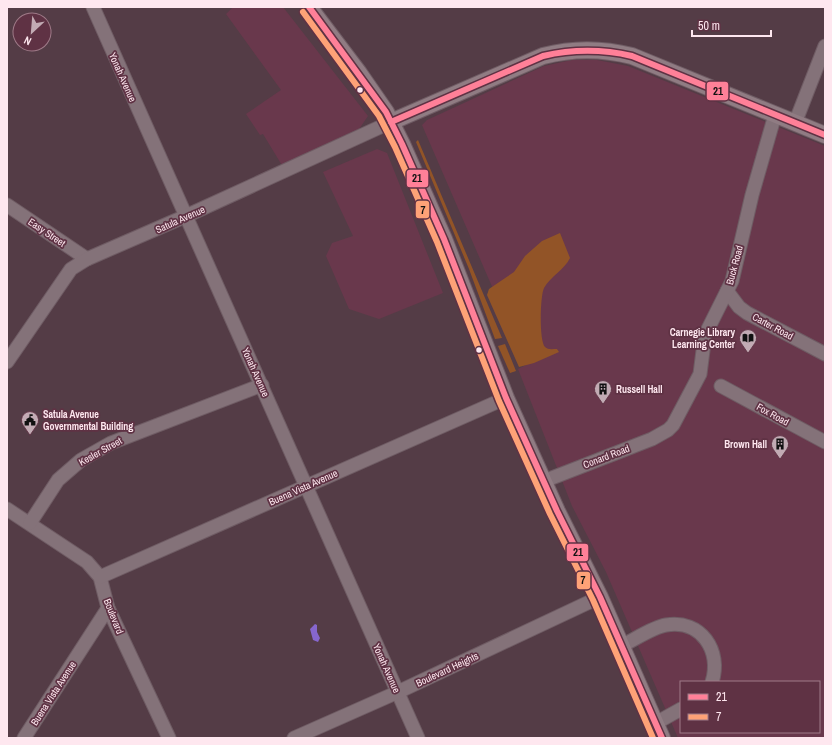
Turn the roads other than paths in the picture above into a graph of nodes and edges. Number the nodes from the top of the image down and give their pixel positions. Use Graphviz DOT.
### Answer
graph roads {
  1 [pos="93,7"];
  2 [pos="309,7"];
  3 [pos="825,46"];
  4 [pos="776,114"];
  5 [pos="391,122"];
  6 [pos="796,123"];
  7 [pos="825,135"];
  8 [pos="7,205"];
  9 [pos="186,216"];
  10 [pos="87,259"];
  11 [pos="727,291"];
  12 [pos="825,354"];
  13 [pos="7,362"];
  14 [pos="262,385"];
  15 [pos="721,386"];
  16 [pos="506,398"];
  17 [pos="668,430"];
  18 [pos="825,442"];
  19 [pos="544,481"];
  20 [pos="306,486"];
  21 [pos="7,508"];
  22 [pos="30,523"];
  23 [pos="100,577"];
  24 [pos="600,597"];
  25 [pos="108,608"];
  26 [pos="621,646"];
  27 [pos="712,681"];
  28 [pos="398,692"];
  29 [pos="680,711"];
  30 [pos="656,723"];
  31 [pos="24,738"];
  32 [pos="169,738"];
  33 [pos="294,738"];
  34 [pos="418,738"];
  35 [pos="662,738"];
  1 -- 9 [label="street, Yonah Avenue"];
  2 -- 5 [label="main road"];
  3 -- 6 [label="street"];
  4 -- 5 [label="main road"];
  4 -- 6 [label="main road"];
  4 -- 11 [label="street, Buck Road"];
  5 -- 9 [label="street, Satula Avenue"];
  5 -- 16 [label="main road"];
  6 -- 7 [label="main road"];
  8 -- 10 [label="street, Easy Street"];
  9 -- 10 [label="street, Satula Avenue"];
  9 -- 14 [label="street, Yonah Avenue"];
  10 -- 13 [label="street, Satula Avenue"];
  11 -- 12 [label="street, Carter Road"];
  11 -- 17 [label="street, Buck Road"];
  14 -- 20 [label="street, Yonah Avenue"];
  14 -- 22 [label="street, Kesler Street"];
  15 -- 18 [label="street, Fox Road"];
  16 -- 19 [label="main road"];
  16 -- 20 [label="street, Buena Vista Avenue"];
  17 -- 19 [label="street, Conard Road"];
  19 -- 24 [label="main road"];
  20 -- 23 [label="street, Buena Vista Avenue"];
  20 -- 28 [label="street, Yonah Avenue"];
  21 -- 22 [label="street, Boulevard"];
  22 -- 23 [label="street, Boulevard"];
  23 -- 25 [label="street, Boulevard"];
  24 -- 26 [label="main road"];
  24 -- 28 [label="street, Boulevard Heights"];
  25 -- 31 [label="street, Buena Vista Avenue"];
  25 -- 32 [label="street, Boulevard"];
  26 -- 27 [label="street"];
  26 -- 30 [label="main road"];
  28 -- 33 [label="street, Boulevard Heights"];
  28 -- 34 [label="street, Yonah Avenue"];
  29 -- 30 [label="street"];
  30 -- 35 [label="main road"];
}
